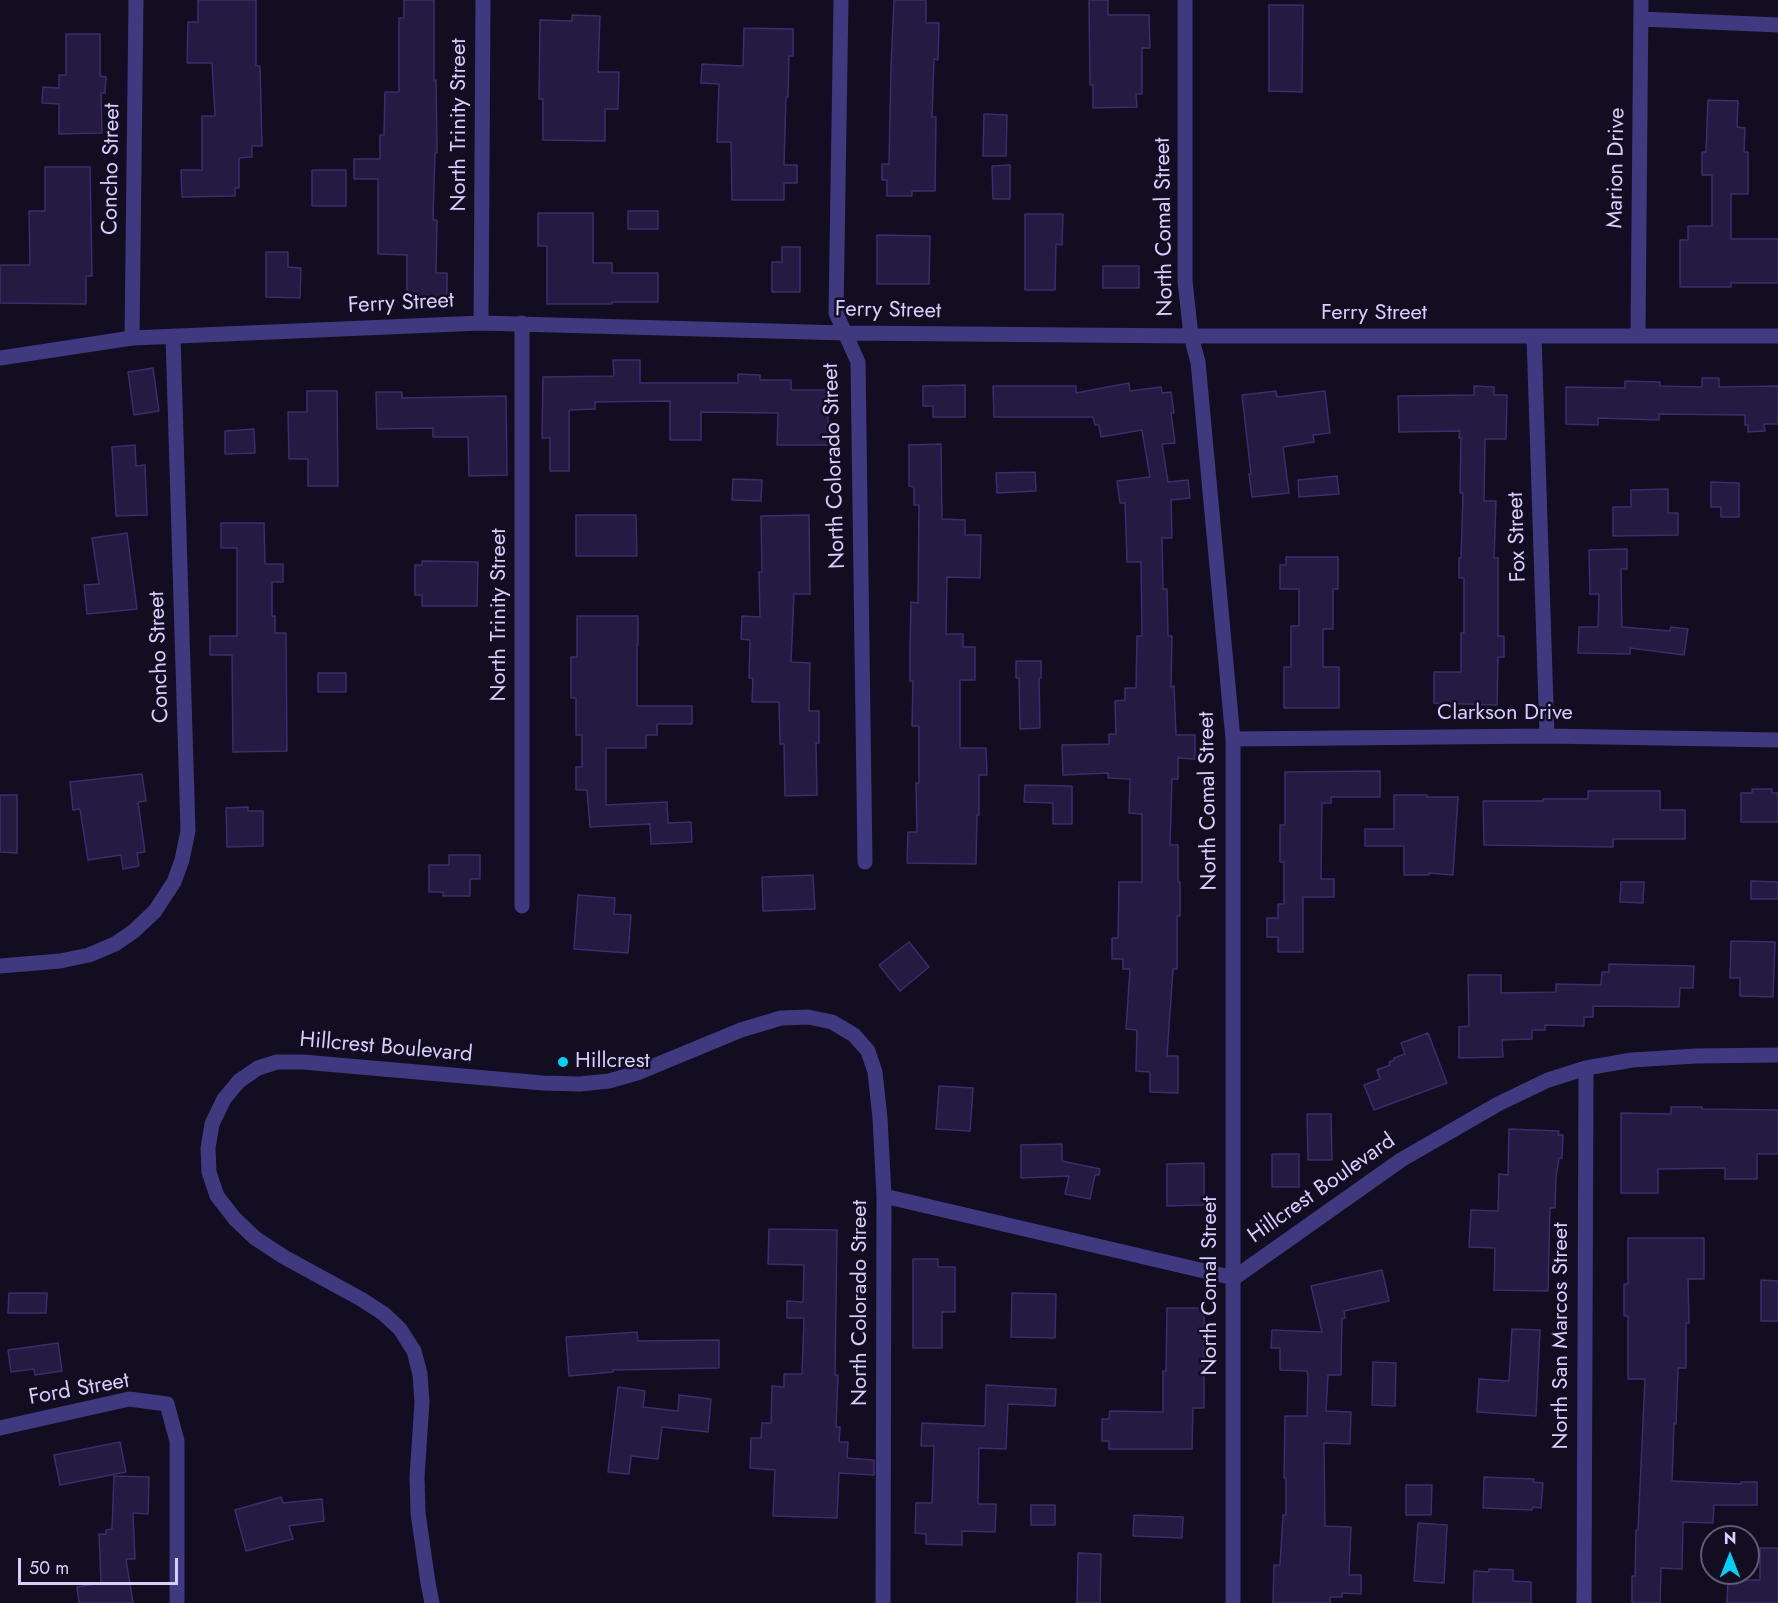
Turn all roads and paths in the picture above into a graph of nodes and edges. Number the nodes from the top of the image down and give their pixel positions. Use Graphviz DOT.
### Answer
graph roads {
  1 [pos="136,0"];
  2 [pos="483,0"];
  3 [pos="840,0"];
  4 [pos="1185,0"];
  5 [pos="1641,0"];
  6 [pos="1641,20"];
  7 [pos="1778,25"];
  8 [pos="481,323"];
  9 [pos="522,323"];
  10 [pos="845,333"];
  11 [pos="172,336"];
  12 [pos="1191,336"];
  13 [pos="1534,336"];
  14 [pos="1638,336"];
  15 [pos="1778,336"];
  16 [pos="132,338"];
  17 [pos="0,358"];
  18 [pos="1547,736"];
  19 [pos="1233,739"];
  20 [pos="1778,740"];
  21 [pos="865,862"];
  22 [pos="522,906"];
  23 [pos="0,966"];
  24 [pos="832,1022"];
  25 [pos="1778,1055"];
  26 [pos="1586,1068"];
  27 [pos="884,1196"];
  28 [pos="1234,1278"];
  29 [pos="0,1428"];
  30 [pos="177,1603"];
  31 [pos="432,1603"];
  32 [pos="883,1603"];
  33 [pos="1233,1603"];
  34 [pos="1584,1603"];
  1 -- 16 [label="street, Concho Street"];
  2 -- 8 [label="street, North Trinity Street"];
  3 -- 10 [label="street, North Colorado Street"];
  4 -- 12 [label="street, North Comal Street"];
  5 -- 6 [label="street, Marion Drive"];
  6 -- 7 [label="street"];
  6 -- 14 [label="street, Marion Drive"];
  8 -- 9 [label="street, Ferry Street"];
  8 -- 11 [label="street, Ferry Street"];
  9 -- 10 [label="street, Ferry Street"];
  9 -- 22 [label="street, North Trinity Street"];
  10 -- 12 [label="street, Ferry Street"];
  10 -- 21 [label="street, North Colorado Street"];
  11 -- 16 [label="street, Ferry Street"];
  11 -- 23 [label="street, Concho Street"];
  12 -- 13 [label="street, Ferry Street"];
  12 -- 19 [label="street, North Comal Street"];
  13 -- 14 [label="street, Ferry Street"];
  13 -- 18 [label="street, Fox Street"];
  14 -- 15 [label="street, Ferry Street"];
  16 -- 17 [label="street, Ferry Street"];
  18 -- 19 [label="street, Clarkson Drive"];
  18 -- 20 [label="street, Clarkson Drive"];
  19 -- 28 [label="street, North Comal Street"];
  24 -- 27 [label="street, North Colorado Street"];
  24 -- 31 [label="street, Hillcrest Boulevard"];
  25 -- 26 [label="street, Hillcrest Boulevard"];
  26 -- 28 [label="street, Hillcrest Boulevard"];
  26 -- 34 [label="street, North San Marcos Street"];
  27 -- 28 [label="street"];
  27 -- 32 [label="street, North Colorado Street"];
  28 -- 33 [label="street, North Comal Street"];
  29 -- 30 [label="street, Ford Street"];
}
